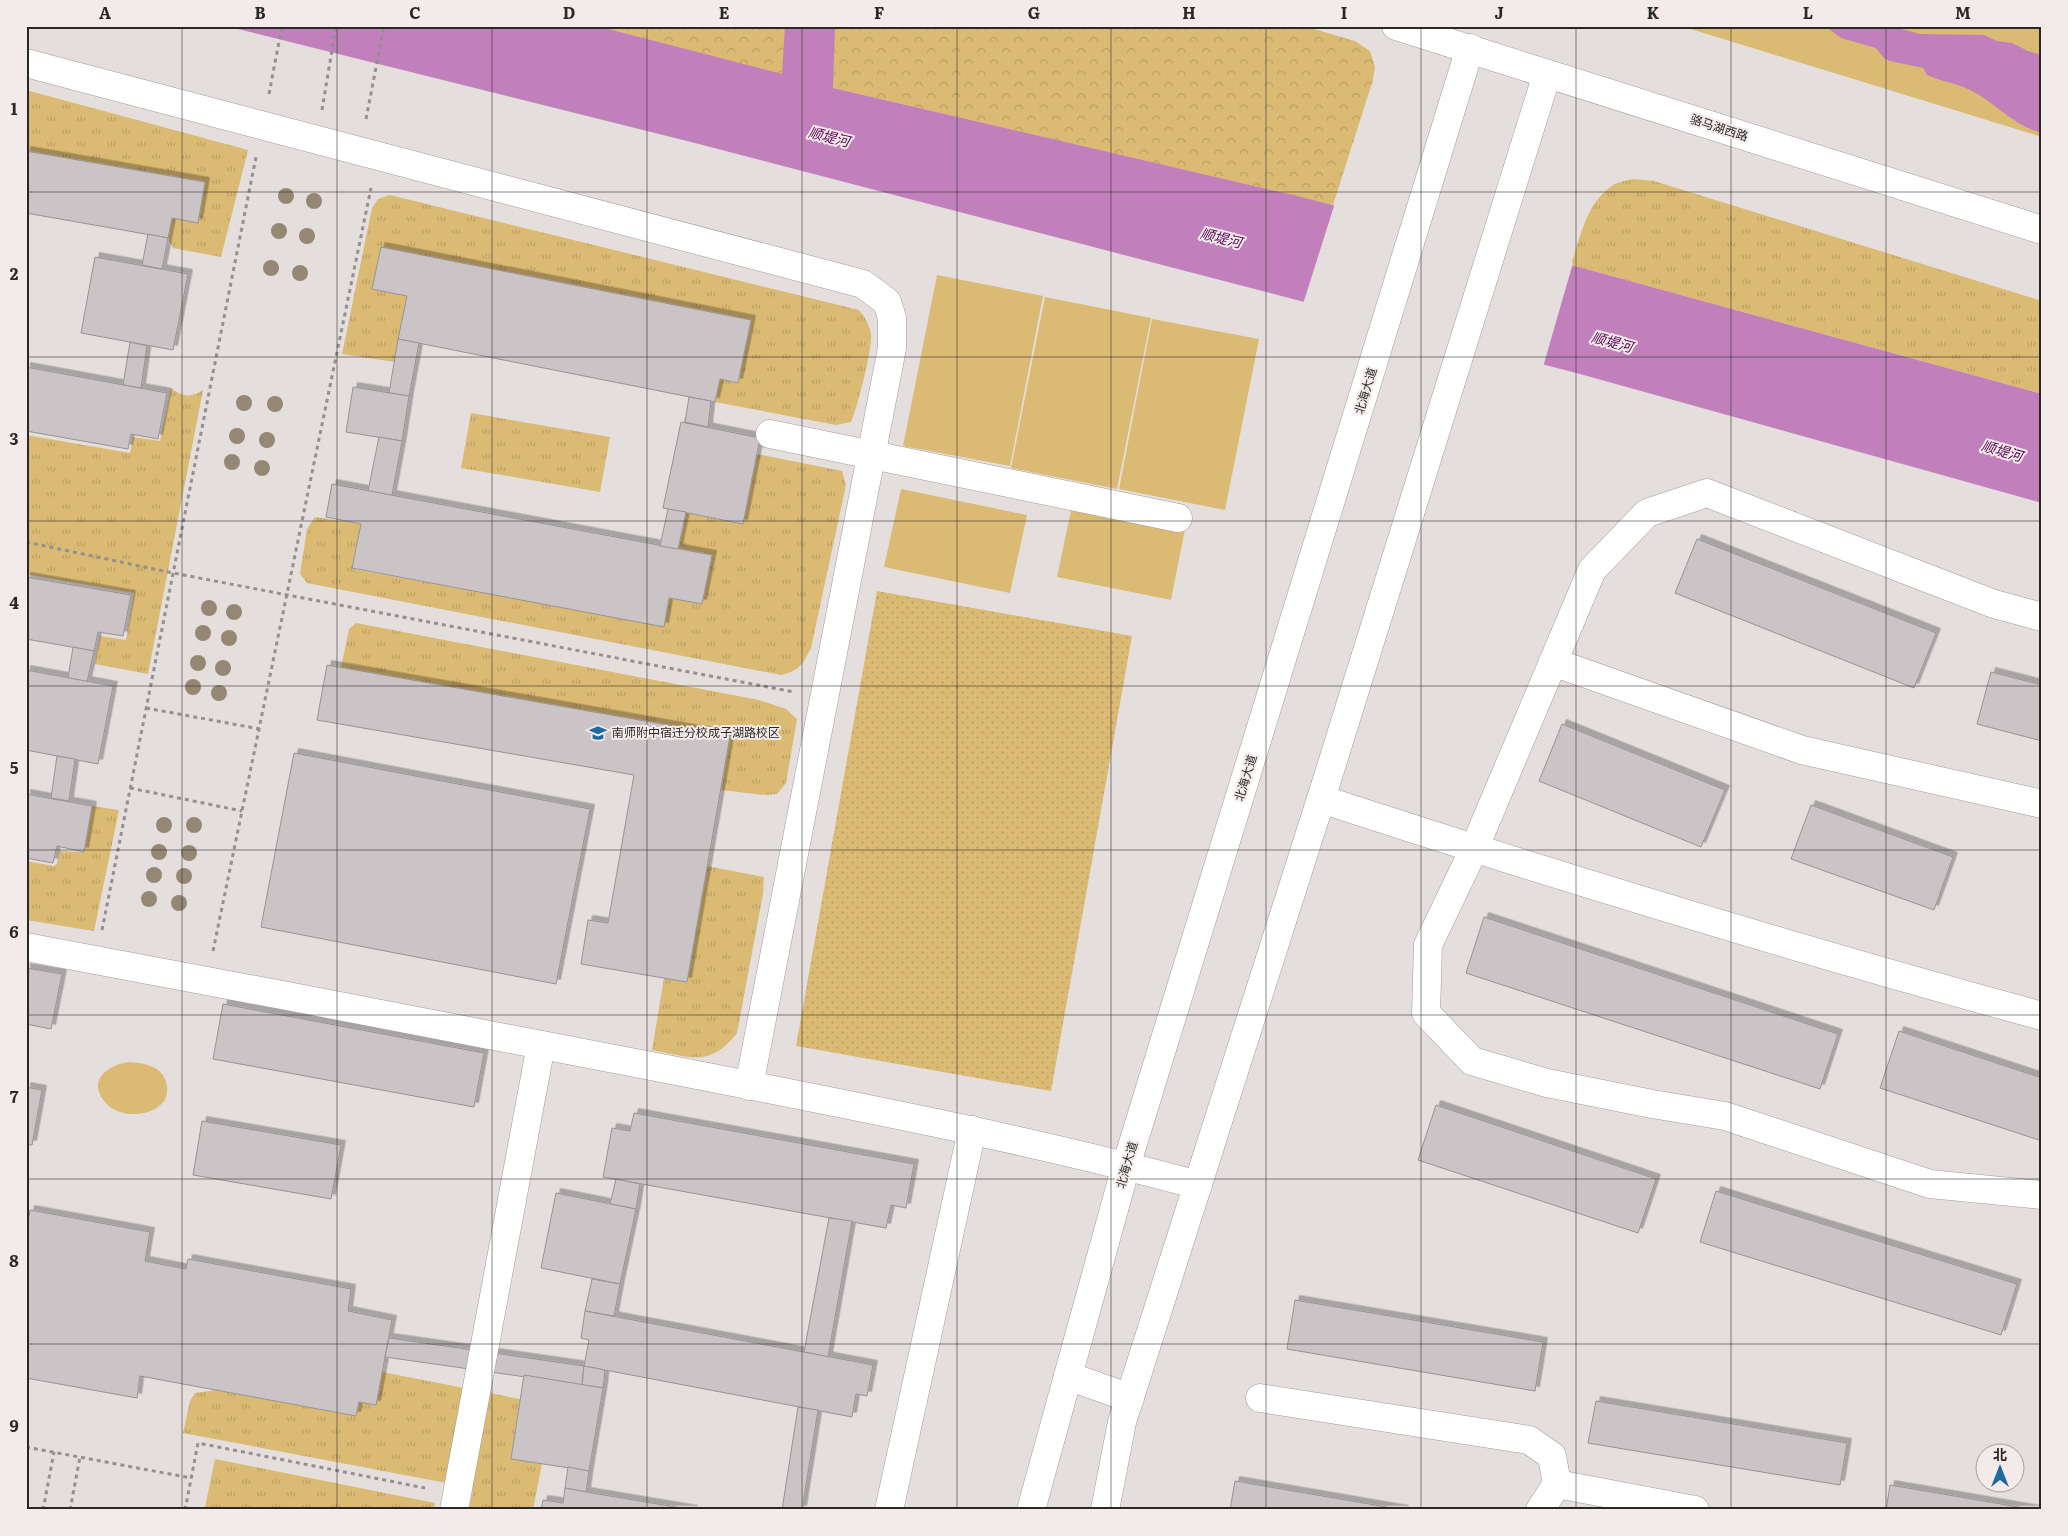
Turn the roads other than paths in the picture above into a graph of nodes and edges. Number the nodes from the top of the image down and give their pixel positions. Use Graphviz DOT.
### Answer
graph roads {
  1 [pos="1396,26"];
  2 [pos="1470,48"];
  3 [pos="26,63"];
  4 [pos="1547,74"];
  5 [pos="2042,230"];
  6 [pos="770,434"];
  7 [pos="871,455"];
  8 [pos="1178,518"];
  9 [pos="2042,617"];
  10 [pos="1553,662"];
  11 [pos="1321,799"];
  12 [pos="2042,804"];
  13 [pos="1474,849"];
  14 [pos="26,947"];
  15 [pos="2042,1016"];
  16 [pos="540,1045"];
  17 [pos="749,1086"];
  18 [pos="972,1130"];
  19 [pos="1126,1166"];
  20 [pos="1198,1185"];
  21 [pos="2042,1195"];
  22 [pos="1068,1376"];
  23 [pos="1130,1398"];
  24 [pos="1260,1398"];
  25 [pos="1557,1484"];
  26 [pos="456,1502"];
  27 [pos="889,1510"];
  28 [pos="1032,1510"];
  29 [pos="1105,1510"];
  30 [pos="1540,1510"];
  31 [pos="1695,1510"];
  1 -- 2 [label="street, 骆马湖西路"];
  2 -- 4 [label="street, 骆马湖西路"];
  2 -- 19 [label="street, 北海大道"];
  3 -- 7 [label="street"];
  4 -- 5 [label="street, 骆马湖西路"];
  4 -- 11 [label="street"];
  6 -- 7 [label="street"];
  7 -- 8 [label="street"];
  7 -- 17 [label="street"];
  9 -- 10 [label="street"];
  10 -- 12 [label="street"];
  10 -- 13 [label="street"];
  11 -- 13 [label="street"];
  11 -- 20 [label="street"];
  13 -- 15 [label="street"];
  13 -- 21 [label="street"];
  14 -- 16 [label="street"];
  16 -- 17 [label="street"];
  16 -- 26 [label="street"];
  17 -- 18 [label="street"];
  18 -- 19 [label="street"];
  18 -- 27 [label="street"];
  19 -- 20 [label="street"];
  19 -- 22 [label="street, 北海大道"];
  20 -- 23 [label="street"];
  22 -- 23 [label="street"];
  22 -- 28 [label="street, 北海大道"];
  23 -- 29 [label="street"];
  24 -- 25 [label="street"];
  25 -- 30 [label="street"];
  25 -- 31 [label="street"];
}
